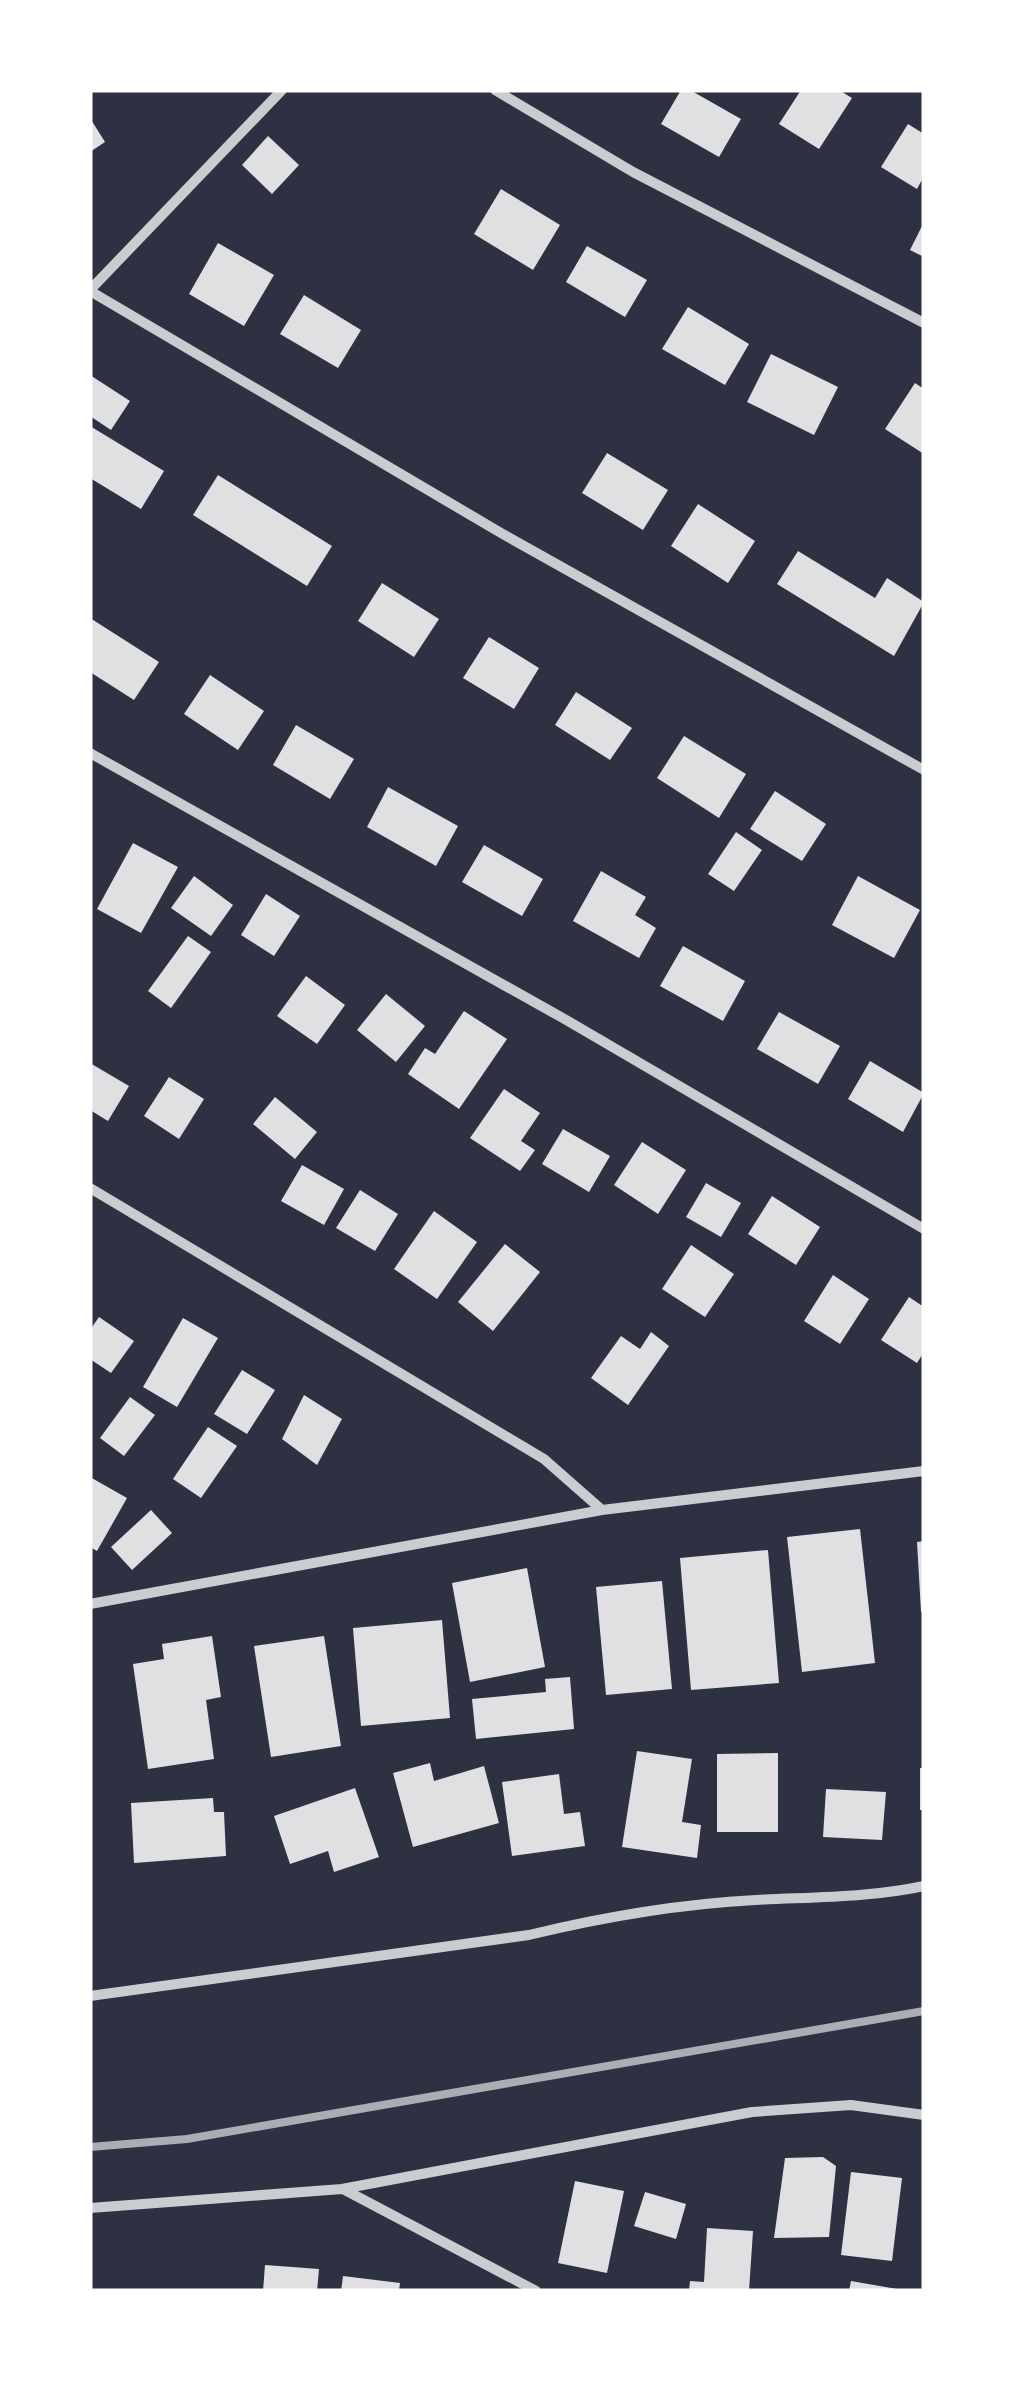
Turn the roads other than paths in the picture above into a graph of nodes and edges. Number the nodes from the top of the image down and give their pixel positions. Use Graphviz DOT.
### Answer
graph roads {
  1 [pos="282,90"];
  2 [pos="495,90"];
  3 [pos="90,290"];
  4 [pos="924,323"];
  5 [pos="90,753"];
  6 [pos="924,770"];
  7 [pos="90,1188"];
  8 [pos="924,1229"];
  9 [pos="924,1471"];
  10 [pos="602,1510"];
  11 [pos="90,1604"];
  12 [pos="924,1886"];
  13 [pos="90,1996"];
  14 [pos="924,2115"];
  15 [pos="342,2189"];
  16 [pos="90,2208"];
  17 [pos="536,2291"];
  1 -- 3 [label="street"];
  2 -- 4 [label="street"];
  3 -- 6 [label="street"];
  5 -- 8 [label="street"];
  7 -- 10 [label="street"];
  9 -- 10 [label="street"];
  10 -- 11 [label="street"];
  12 -- 13 [label="street"];
  14 -- 15 [label="street"];
  15 -- 16 [label="street"];
  15 -- 17 [label="street"];
}
